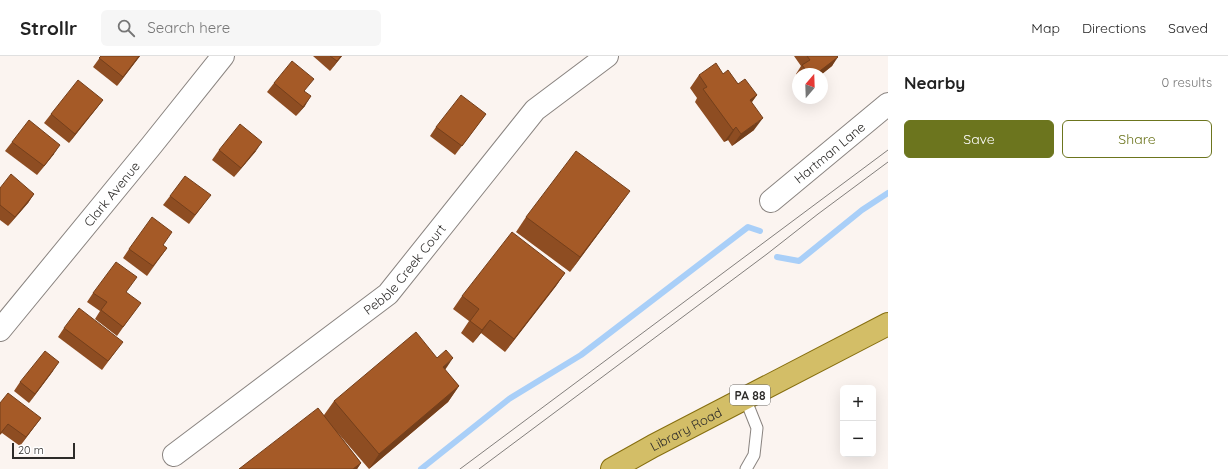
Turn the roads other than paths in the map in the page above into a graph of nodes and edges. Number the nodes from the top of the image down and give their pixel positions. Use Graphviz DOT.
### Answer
graph roads {
  1 [pos="223,56"];
  2 [pos="607,56"];
  3 [pos="888,104"];
  4 [pos="772,201"];
  5 [pos="888,324"];
  6 [pos="0,330"];
  7 [pos="745,398"];
  8 [pos="174,455"];
  9 [pos="612,469"];
  10 [pos="746,469"];
  1 -- 6 [label="street, Clark Avenue"];
  2 -- 8 [label="street, Pebble Creek Court"];
  3 -- 4 [label="street, Hartman Lane"];
  5 -- 7 [label="main road, Library Road / PA 88"];
  7 -- 9 [label="main road, Library Road / PA 88"];
  7 -- 10 [label="lane"];
}
